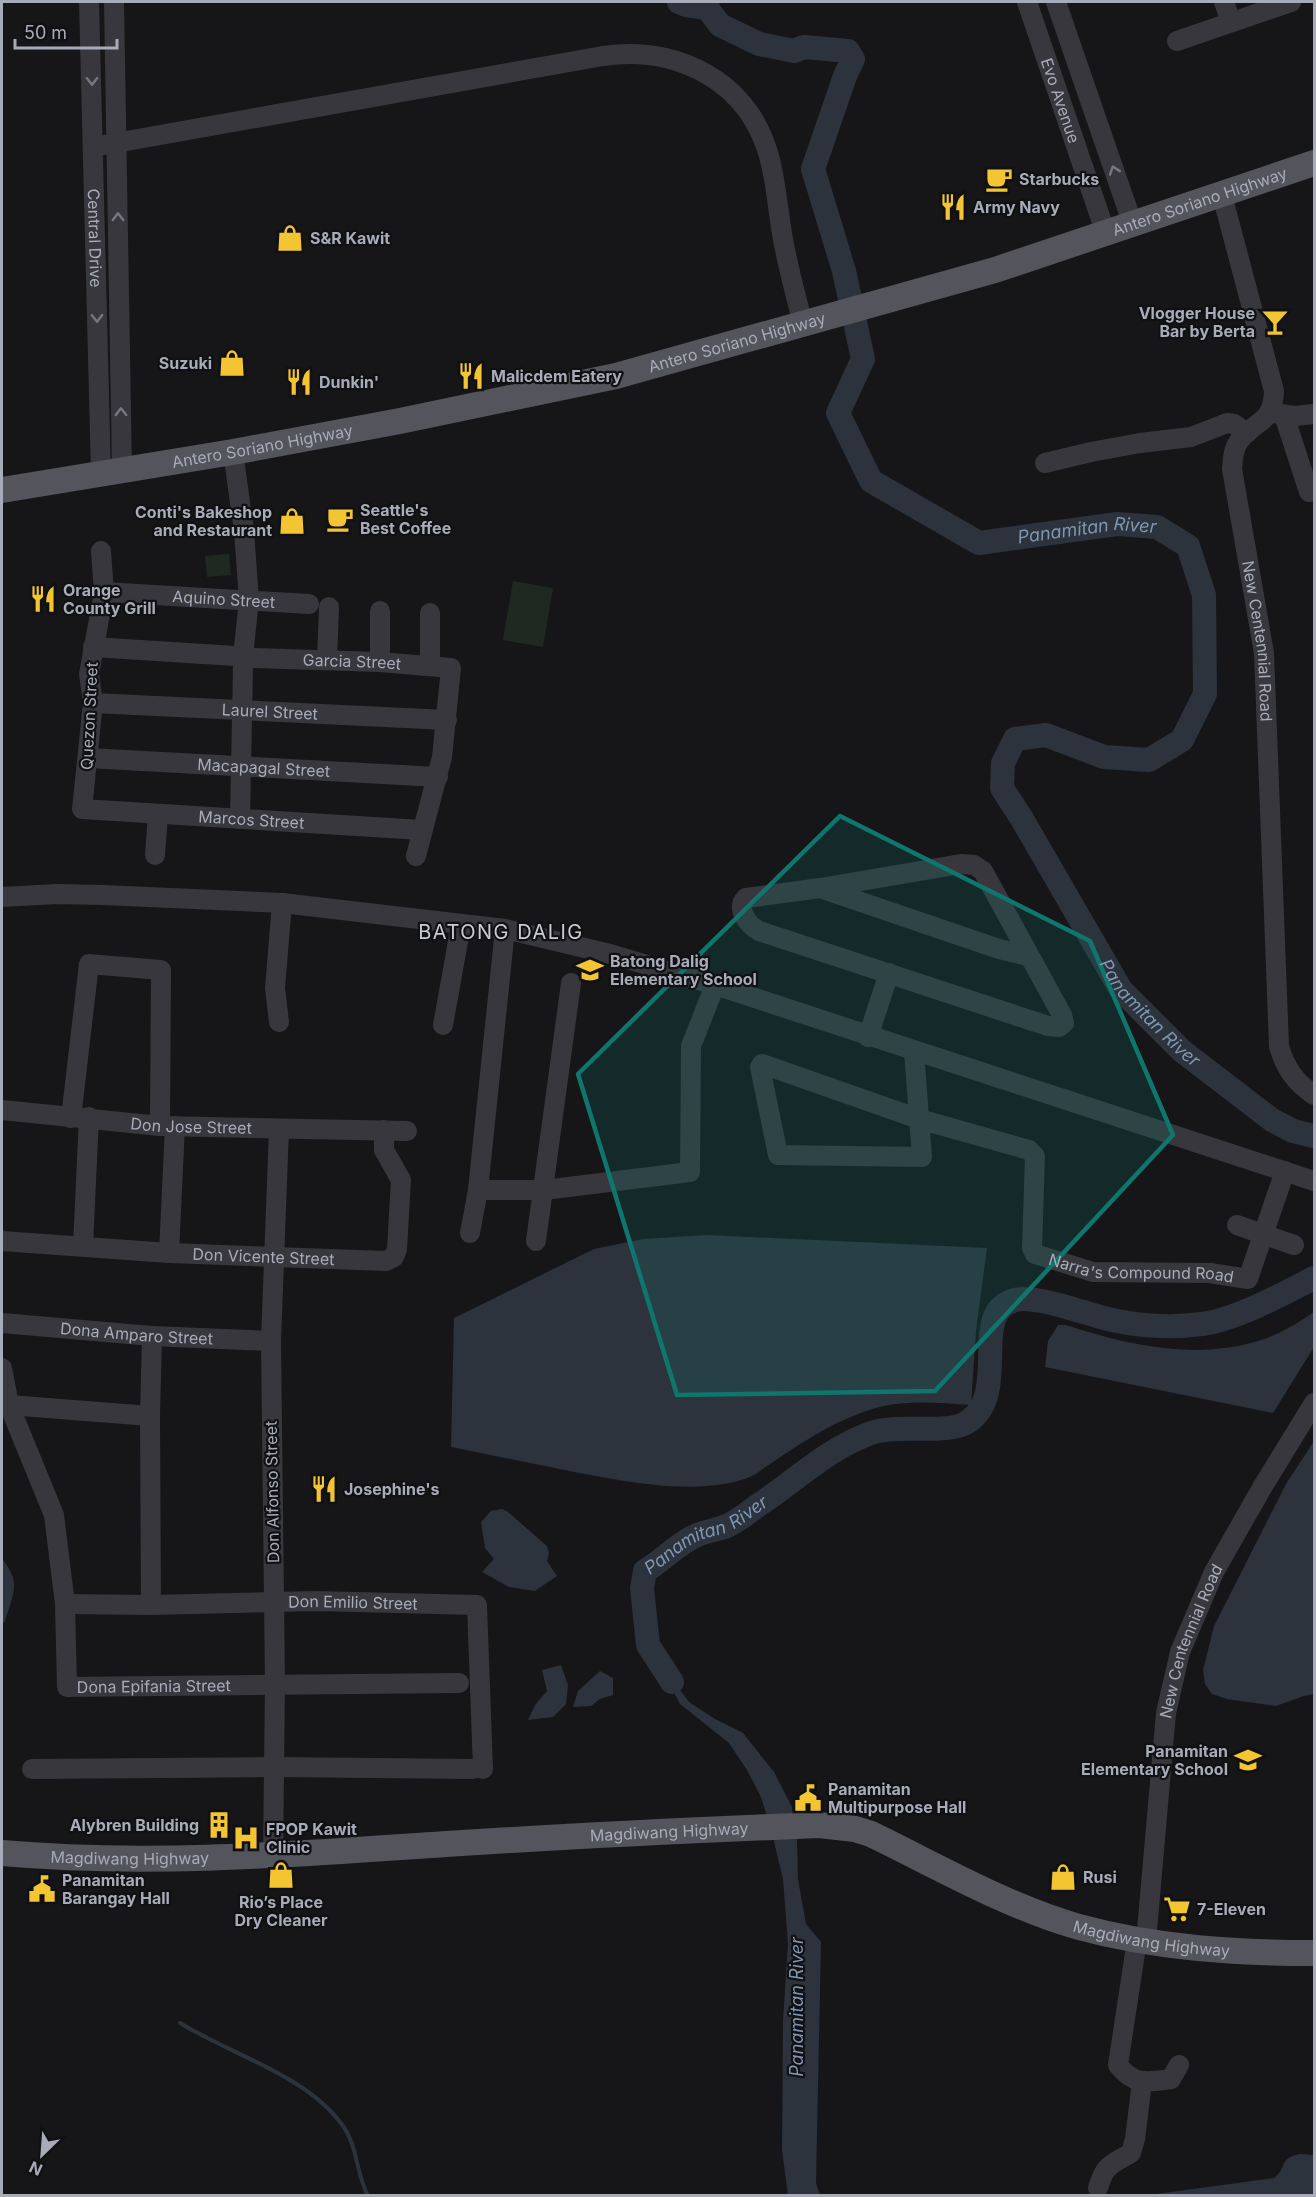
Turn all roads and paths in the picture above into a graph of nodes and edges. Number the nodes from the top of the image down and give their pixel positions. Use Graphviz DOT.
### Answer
graph roads {
  1 [pos="90,2"];
  2 [pos="114,2"];
  3 [pos="1027,2"];
  4 [pos="1056,2"];
  5 [pos="1224,2"];
  6 [pos="1291,2"];
  7 [pos="1231,22"];
  8 [pos="1178,41"];
  9 [pos="117,144"];
  10 [pos="93,147"];
  11 [pos="1314,163"];
  12 [pos="1222,195"];
  13 [pos="1133,225"];
  14 [pos="1106,234"];
  15 [pos="802,324"];
  16 [pos="1277,413"];
  17 [pos="1314,414"];
  18 [pos="1247,433"];
  19 [pos="233,452"];
  20 [pos="1045,463"];
  21 [pos="111,472"];
  22 [pos="2,490"];
  23 [pos="1309,492"];
  24 [pos="101,551"];
  25 [pos="104,592"];
  26 [pos="249,600"];
  27 [pos="309,604"];
  28 [pos="329,607"];
  29 [pos="380,611"];
  30 [pos="430,613"];
  31 [pos="93,647"];
  32 [pos="244,657"];
  33 [pos="327,660"];
  34 [pos="380,662"];
  35 [pos="430,666"];
  36 [pos="93,703"];
  37 [pos="242,711"];
  38 [pos="447,720"];
  39 [pos="88,758"];
  40 [pos="241,765"];
  41 [pos="438,777"];
  42 [pos="82,809"];
  43 [pos="158,814"];
  44 [pos="240,819"];
  45 [pos="422,830"];
  46 [pos="155,855"];
  47 [pos="416,856"];
  48 [pos="820,888"];
  49 [pos="2,897"];
  50 [pos="282,903"];
  51 [pos="461,925"];
  52 [pos="505,929"];
  53 [pos="1028,956"];
  54 [pos="889,973"];
  55 [pos="571,983"];
  56 [pos="716,985"];
  57 [pos="279,1022"];
  58 [pos="443,1025"];
  59 [pos="868,1037"];
  60 [pos="914,1051"];
  61 [pos="1314,1095"];
  62 [pos="2,1110"];
  63 [pos="80,1118"];
  64 [pos="919,1119"];
  65 [pos="167,1126"];
  66 [pos="279,1129"];
  67 [pos="384,1130"];
  68 [pos="407,1131"];
  69 [pos="1285,1171"];
  70 [pos="1314,1181"];
  71 [pos="478,1190"];
  72 [pos="544,1191"];
  73 [pos="1238,1225"];
  74 [pos="470,1233"];
  75 [pos="1263,1234"];
  76 [pos="536,1240"];
  77 [pos="2,1241"];
  78 [pos="1294,1245"];
  79 [pos="83,1246"];
  80 [pos="169,1253"];
  81 [pos="276,1257"];
  82 [pos="2,1323"];
  83 [pos="152,1336"];
  84 [pos="271,1341"];
  85 [pos="2,1368"];
  86 [pos="1314,1403"];
  87 [pos="9,1405"];
  88 [pos="150,1416"];
  89 [pos="273,1602"];
  90 [pos="65,1604"];
  91 [pos="151,1605"];
  92 [pos="459,1683"];
  93 [pos="275,1684"];
  94 [pos="274,1767"];
  95 [pos="32,1768"];
  96 [pos="2,1852"];
  97 [pos="273,1856"];
  98 [pos="1141,1941"];
  99 [pos="1314,1953"];
  100 [pos="1179,2066"];
  101 [pos="1142,2082"];
  102 [pos="1098,2188"];
  1 -- 10 [label="street, Central Drive, one-way"];
  2 -- 9 [label="street, Central Drive"];
  3 -- 14 [label="street, Evo Avenue"];
  13 -- 4 [label="street, Evo Avenue, one-way"];
  5 -- 7 [label="street"];
  6 -- 7 [label="street"];
  7 -- 8 [label="street"];
  9 -- 10 [label="street"];
  9 -- 15 [label="street"];
  21 -- 9 [label="street, Central Drive, one-way"];
  10 -- 21 [label="street, Central Drive, one-way"];
  11 -- 12 [label="main road, Antero Soriano Highway"];
  12 -- 13 [label="main road, Antero Soriano Highway"];
  12 -- 16 [label="street"];
  13 -- 14 [label="main road, Antero Soriano Highway"];
  14 -- 15 [label="main road, Antero Soriano Highway"];
  15 -- 19 [label="main road, Antero Soriano Highway"];
  16 -- 17 [label="street"];
  16 -- 18 [label="street, New Centennial Road"];
  16 -- 23 [label="street"];
  18 -- 20 [label="street"];
  18 -- 61 [label="street, New Centennial Road"];
  19 -- 21 [label="main road, Antero Soriano Highway"];
  19 -- 26 [label="street"];
  21 -- 22 [label="main road, Antero Soriano Highway"];
  24 -- 25 [label="street, Quezon Street"];
  25 -- 26 [label="street, Aquino Street"];
  25 -- 31 [label="street, Quezon Street"];
  26 -- 27 [label="street, Aquino Street"];
  26 -- 32 [label="street"];
  28 -- 33 [label="street"];
  29 -- 34 [label="street"];
  30 -- 35 [label="street"];
  31 -- 32 [label="street, Garcia Street"];
  31 -- 36 [label="street, Quezon Street"];
  32 -- 33 [label="street, Garcia Street"];
  32 -- 37 [label="street"];
  33 -- 34 [label="street, Garcia Street"];
  34 -- 35 [label="street, Garcia Street"];
  35 -- 38 [label="street, Garcia Street"];
  36 -- 37 [label="street, Laurel Street"];
  36 -- 39 [label="street, Quezon Street"];
  37 -- 38 [label="street, Laurel Street"];
  37 -- 40 [label="street"];
  38 -- 41 [label="street"];
  39 -- 40 [label="street, Macapagal Street"];
  39 -- 42 [label="street, Quezon Street"];
  40 -- 41 [label="street, Macapagal Street"];
  40 -- 44 [label="street"];
  41 -- 45 [label="street"];
  42 -- 43 [label="street, Marcos Street"];
  43 -- 44 [label="street, Marcos Street"];
  43 -- 46 [label="street"];
  44 -- 45 [label="street, Marcos Street"];
  45 -- 47 [label="street"];
  48 -- 53 [label="street"];
  48 -- 53 [label="street"];
  48 -- 54 [label="street"];
  49 -- 50 [label="street"];
  50 -- 51 [label="street"];
  50 -- 57 [label="street"];
  51 -- 52 [label="street"];
  51 -- 58 [label="street"];
  52 -- 56 [label="street"];
  52 -- 71 [label="street"];
  53 -- 54 [label="street"];
  54 -- 59 [label="street"];
  55 -- 72 [label="street"];
  56 -- 59 [label="street"];
  56 -- 72 [label="street"];
  59 -- 60 [label="street"];
  60 -- 64 [label="street"];
  60 -- 69 [label="street"];
  62 -- 63 [label="street, Don Jose Street"];
  63 -- 65 [label="street, Don Jose Street"];
  63 -- 65 [label="street"];
  63 -- 79 [label="street"];
  64 -- 64 [label="street"];
  64 -- 75 [label="street, Narra's Compound Road"];
  65 -- 66 [label="street, Don Jose Street"];
  65 -- 80 [label="street"];
  66 -- 67 [label="street, Don Jose Street"];
  66 -- 81 [label="street, Don Alfonso Street"];
  67 -- 68 [label="street, Don Jose Street"];
  67 -- 81 [label="street, Don Vicente Street"];
  69 -- 70 [label="street"];
  69 -- 75 [label="street, Narra's Compound Road"];
  71 -- 72 [label="street"];
  71 -- 74 [label="street"];
  72 -- 76 [label="street"];
  73 -- 75 [label="street"];
  75 -- 78 [label="street"];
  77 -- 79 [label="street, Don Vicente Street"];
  79 -- 80 [label="street, Don Vicente Street"];
  80 -- 81 [label="street, Don Vicente Street"];
  81 -- 84 [label="street, Don Alfonso Street"];
  82 -- 83 [label="street, Dona Amparo Street"];
  83 -- 84 [label="street, Dona Amparo Street"];
  83 -- 88 [label="street"];
  84 -- 89 [label="street, Don Alfonso Street"];
  85 -- 87 [label="street, Dona Epifania Street"];
  86 -- 98 [label="street, New Centennial Road"];
  87 -- 88 [label="street"];
  87 -- 90 [label="street, Dona Epifania Street"];
  88 -- 91 [label="street"];
  89 -- 91 [label="street, Don Emilio Street"];
  89 -- 93 [label="street, Don Alfonso Street"];
  89 -- 94 [label="street, Don Emilio Street"];
  90 -- 91 [label="street, Don Emilio Street"];
  90 -- 93 [label="street, Dona Epifania Street"];
  92 -- 93 [label="street, Dona Epifania Street"];
  93 -- 94 [label="street, Don Alfonso Street"];
  94 -- 95 [label="street, Don Emilio Street"];
  94 -- 97 [label="street, Don Alfonso Street"];
  96 -- 97 [label="main road, Magdiwang Highway"];
  97 -- 98 [label="main road, Magdiwang Highway"];
  98 -- 99 [label="main road, Magdiwang Highway"];
  98 -- 101 [label="street, New Centennial Road"];
  100 -- 101 [label="street"];
  101 -- 102 [label="street"];
}
